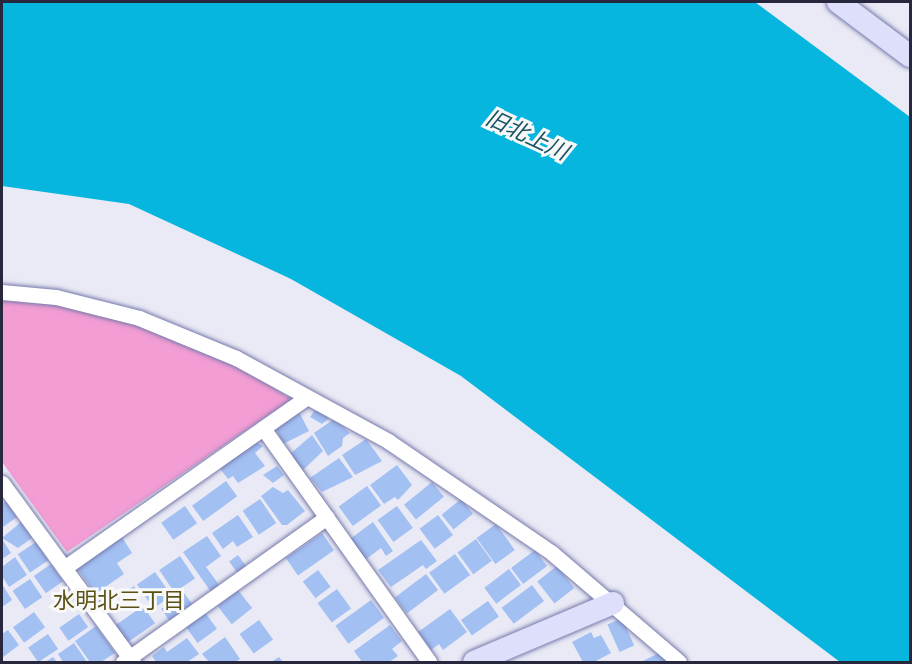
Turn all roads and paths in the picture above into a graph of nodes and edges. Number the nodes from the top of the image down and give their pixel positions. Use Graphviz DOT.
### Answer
graph roads {
  1 [pos="838,2"];
  2 [pos="910,56"];
  3 [pos="2,292"];
  4 [pos="307,397"];
  5 [pos="263,428"];
  6 [pos="2,483"];
  7 [pos="327,517"];
  8 [pos="64,568"];
  9 [pos="613,603"];
  10 [pos="129,661"];
  11 [pos="429,663"];
  12 [pos="474,663"];
  13 [pos="679,663"];
  1 -- 2 [label="street"];
  3 -- 4 [label="street"];
  4 -- 5 [label="street"];
  4 -- 9 [label="street"];
  5 -- 7 [label="street"];
  5 -- 8 [label="street"];
  6 -- 8 [label="street"];
  7 -- 10 [label="street"];
  7 -- 11 [label="street"];
  8 -- 10 [label="street"];
  9 -- 12 [label="street"];
  9 -- 13 [label="street"];
}
